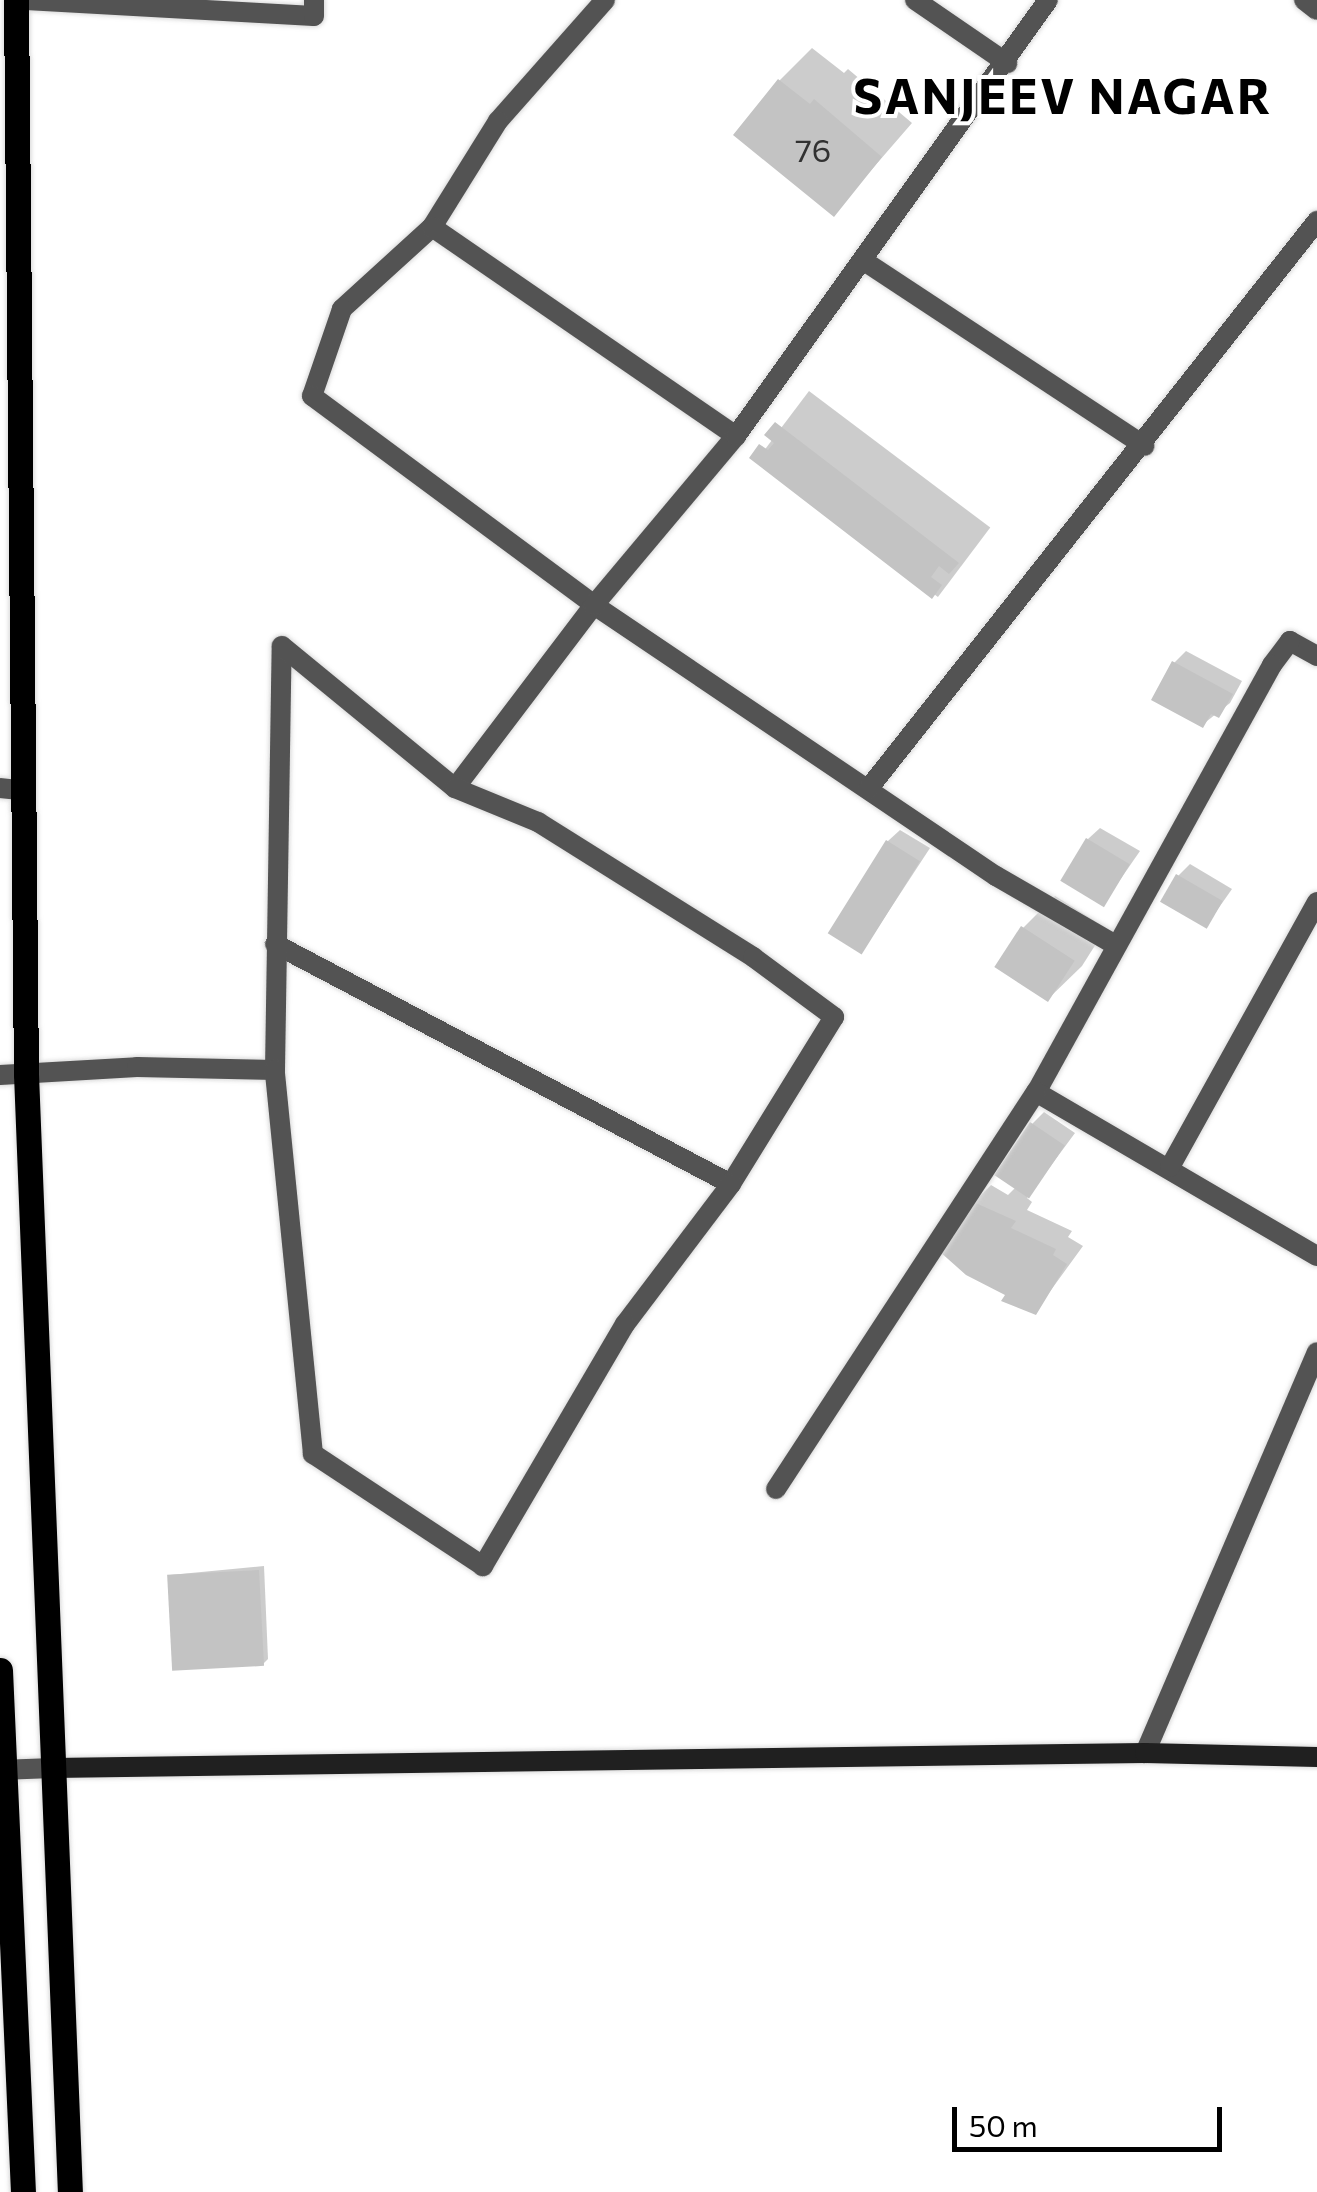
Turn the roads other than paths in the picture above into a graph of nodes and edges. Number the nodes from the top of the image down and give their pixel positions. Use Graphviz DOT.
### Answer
graph roads {
  1 [pos="16,0"];
  2 [pos="26,0"];
  3 [pos="314,0"];
  4 [pos="605,0"];
  5 [pos="915,0"];
  6 [pos="1048,0"];
  7 [pos="1304,0"];
  8 [pos="1317,10"];
  9 [pos="1007,63"];
  10 [pos="1317,221"];
  11 [pos="432,227"];
  12 [pos="864,260"];
  13 [pos="736,436"];
  14 [pos="1145,446"];
  15 [pos="594,605"];
  16 [pos="1317,656"];
  17 [pos="455,788"];
  18 [pos="868,788"];
  19 [pos="10,789"];
  20 [pos="1317,902"];
  21 [pos="275,944"];
  22 [pos="1114,944"];
  23 [pos="275,1070"];
  24 [pos="13,1074"];
  25 [pos="1036,1092"];
  26 [pos="1170,1167"];
  27 [pos="731,1184"];
  28 [pos="1317,1256"];
  29 [pos="1317,1352"];
  30 [pos="776,1489"];
  31 [pos="0,1670"];
  32 [pos="1145,1754"];
  33 [pos="1317,1757"];
  34 [pos="53,1768"];
  35 [pos="3,1770"];
  36 [pos="23,2192"];
  37 [pos="70,2192"];
  1 -- 19 [label="main road"];
  2 -- 3 [label="street"];
  4 -- 11 [label="street"];
  5 -- 9 [label="street"];
  6 -- 9 [label="street"];
  7 -- 8 [label="street"];
  9 -- 12 [label="street"];
  10 -- 14 [label="street"];
  11 -- 13 [label="street"];
  11 -- 15 [label="street"];
  12 -- 13 [label="street"];
  12 -- 14 [label="street"];
  13 -- 15 [label="street"];
  14 -- 18 [label="street"];
  15 -- 17 [label="street"];
  15 -- 18 [label="street"];
  16 -- 22 [label="street"];
  17 -- 21 [label="street"];
  17 -- 27 [label="street"];
  18 -- 22 [label="street"];
  19 -- 24 [label="main road"];
  20 -- 26 [label="street"];
  21 -- 23 [label="street"];
  21 -- 27 [label="street"];
  22 -- 25 [label="street"];
  23 -- 24 [label="street"];
  23 -- 27 [label="street"];
  24 -- 34 [label="main road"];
  25 -- 26 [label="street"];
  25 -- 30 [label="street"];
  26 -- 28 [label="street"];
  29 -- 32 [label="street"];
  31 -- 35 [label="main road"];
  32 -- 33 [label="main road"];
  32 -- 34 [label="main road"];
  34 -- 35 [label="street"];
  34 -- 37 [label="main road"];
  35 -- 36 [label="main road"];
}
